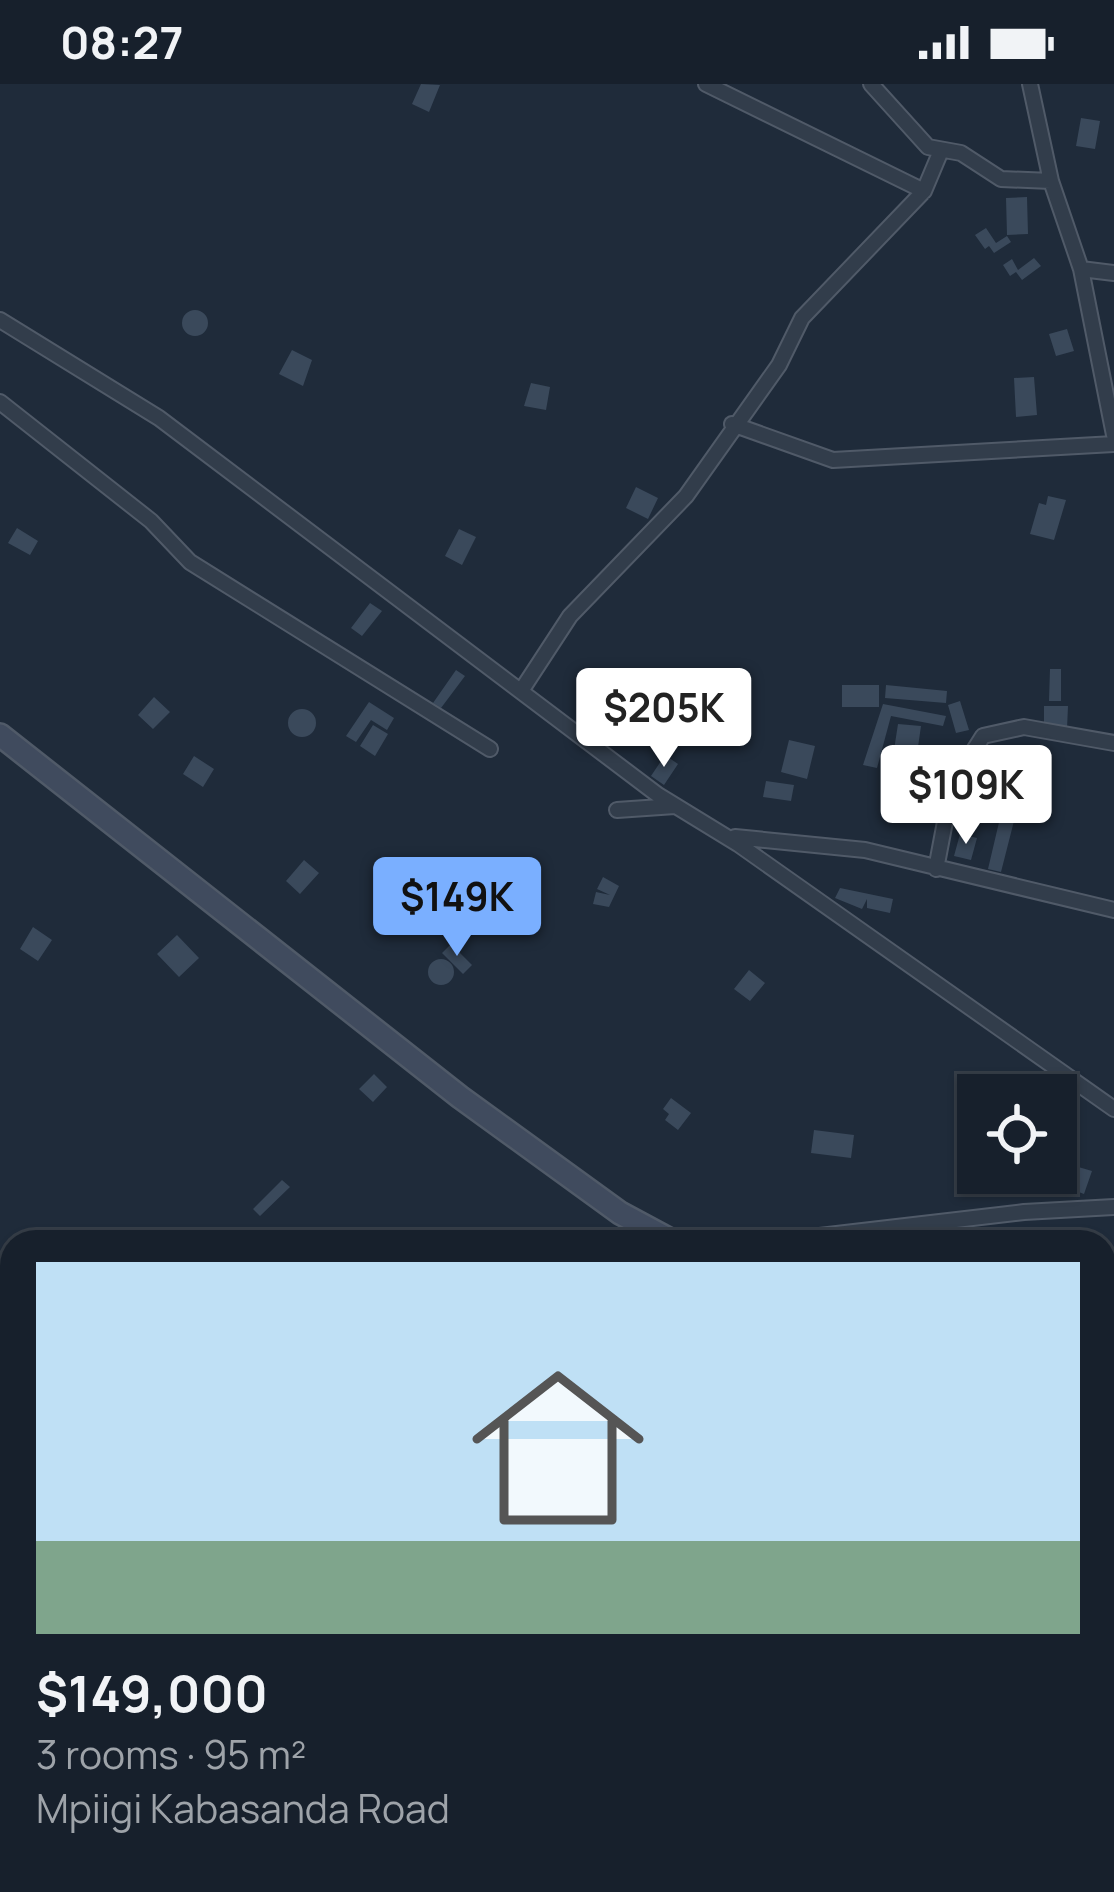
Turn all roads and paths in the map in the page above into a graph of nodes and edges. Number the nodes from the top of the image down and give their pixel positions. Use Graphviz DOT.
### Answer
graph roads {
  1 [pos="706,84"];
  2 [pos="871,84"];
  3 [pos="1030,84"];
  4 [pos="940,153"];
  5 [pos="1051,181"];
  6 [pos="925,191"];
  7 [pos="1081,269"];
  8 [pos="1114,273"];
  9 [pos="0,320"];
  10 [pos="0,402"];
  11 [pos="732,424"];
  12 [pos="1114,440"];
  13 [pos="521,691"];
  14 [pos="0,735"];
  15 [pos="1114,743"];
  16 [pos="490,749"];
  17 [pos="675,806"];
  18 [pos="617,810"];
  19 [pos="724,835"];
  20 [pos="936,869"];
  21 [pos="1114,910"];
  22 [pos="1114,1109"];
  23 [pos="1114,1207"];
  24 [pos="653,1230"];
  25 [pos="887,1230"];
  1 -- 6 [label="street"];
  2 -- 4 [label="street"];
  3 -- 5 [label="street"];
  4 -- 5 [label="street"];
  4 -- 6 [label="street"];
  5 -- 7 [label="street"];
  6 -- 11 [label="street"];
  7 -- 8 [label="street"];
  7 -- 12 [label="street"];
  9 -- 13 [label="street"];
  10 -- 16 [label="street"];
  11 -- 12 [label="street"];
  11 -- 13 [label="street"];
  13 -- 17 [label="street"];
  14 -- 24 [label="main road"];
  15 -- 20 [label="street"];
  17 -- 18 [label="street"];
  17 -- 19 [label="street"];
  19 -- 20 [label="street"];
  19 -- 22 [label="street"];
  20 -- 21 [label="street"];
  23 -- 25 [label="street"];
}
